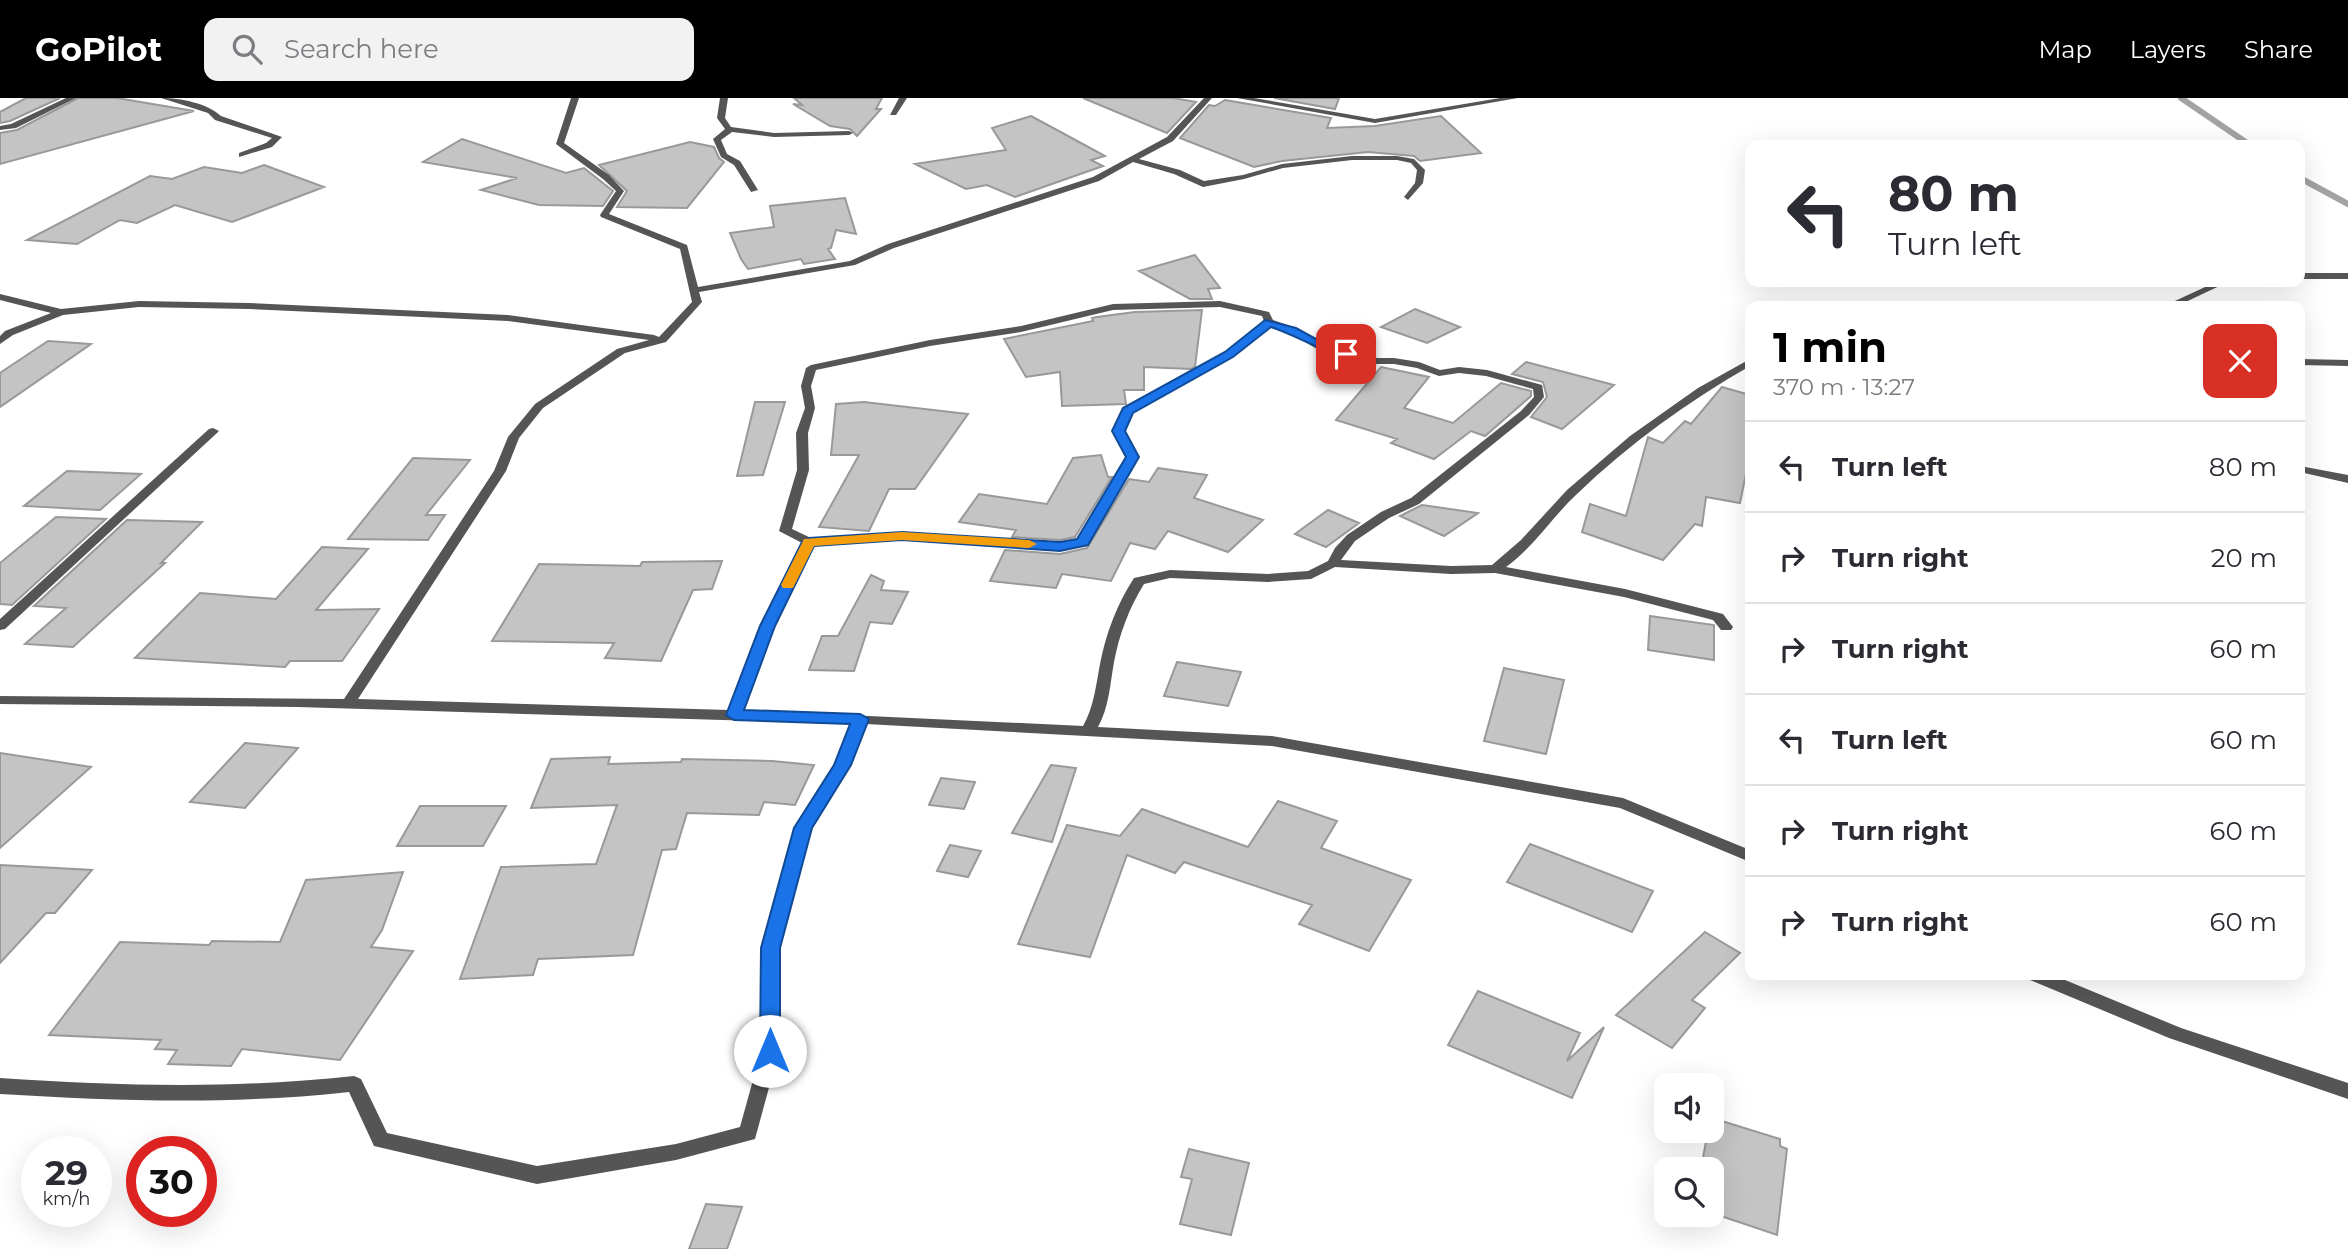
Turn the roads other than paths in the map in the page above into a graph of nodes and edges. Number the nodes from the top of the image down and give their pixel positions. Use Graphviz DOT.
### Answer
graph roads {
  1 [pos="72,98"];
  2 [pos="165,98"];
  3 [pos="575,98"];
  4 [pos="724,98"];
  5 [pos="903,98"];
  6 [pos="1208,98"];
  7 [pos="1241,98"];
  8 [pos="1514,98"];
  9 [pos="893,113"];
  10 [pos="0,128"];
  11 [pos="729,129"];
  12 [pos="849,132"];
  13 [pos="242,155"];
  14 [pos="1133,160"];
  15 [pos="754,190"];
  16 [pos="1409,197"];
  17 [pos="2305,276"];
  18 [pos="2348,276"];
  19 [pos="2212,287"];
  20 [pos="695,290"];
  21 [pos="0,297"];
  22 [pos="2180,301"];
  23 [pos="61,312"];
  24 [pos="1269,322"];
  25 [pos="662,340"];
  26 [pos="0,341"];
  27 [pos="2305,362"];
  28 [pos="2348,363"];
  29 [pos="1745,365"];
  30 [pos="213,431"];
  31 [pos="2305,470"];
  32 [pos="2348,479"];
  33 [pos="809,542"];
  34 [pos="1333,564"];
  35 [pos="1495,569"];
  36 [pos="0,626"];
  37 [pos="1726,627"];
  38 [pos="0,700"];
  39 [pos="348,704"];
  40 [pos="734,715"];
  41 [pos="860,719"];
  42 [pos="1088,732"];
  43 [pos="1745,854"];
  44 [pos="2048,980"];
  45 [pos="0,1086"];
  46 [pos="2348,1091"];
  1 -- 10 [label="street"];
  2 -- 13 [label="street"];
  3 -- 20 [label="street"];
  4 -- 11 [label="street"];
  5 -- 9 [label="street"];
  6 -- 14 [label="street"];
  7 -- 8 [label="street"];
  11 -- 12 [label="street"];
  11 -- 15 [label="street"];
  14 -- 16 [label="street"];
  14 -- 20 [label="street"];
  17 -- 18 [label="street"];
  19 -- 22 [label="street"];
  20 -- 25 [label="street"];
  21 -- 23 [label="street"];
  23 -- 25 [label="street"];
  23 -- 26 [label="street"];
  24 -- 33 [label="street"];
  24 -- 33 [label="street"];
  24 -- 34 [label="street"];
  25 -- 39 [label="street"];
  27 -- 28 [label="street"];
  29 -- 35 [label="street"];
  30 -- 36 [label="street"];
  31 -- 32 [label="street"];
  33 -- 40 [label="street"];
  34 -- 35 [label="street"];
  34 -- 42 [label="street"];
  35 -- 37 [label="street"];
  38 -- 39 [label="street"];
  39 -- 40 [label="street"];
  40 -- 41 [label="street"];
  41 -- 42 [label="street"];
  41 -- 45 [label="street"];
  42 -- 43 [label="street"];
  44 -- 46 [label="street"];
}
